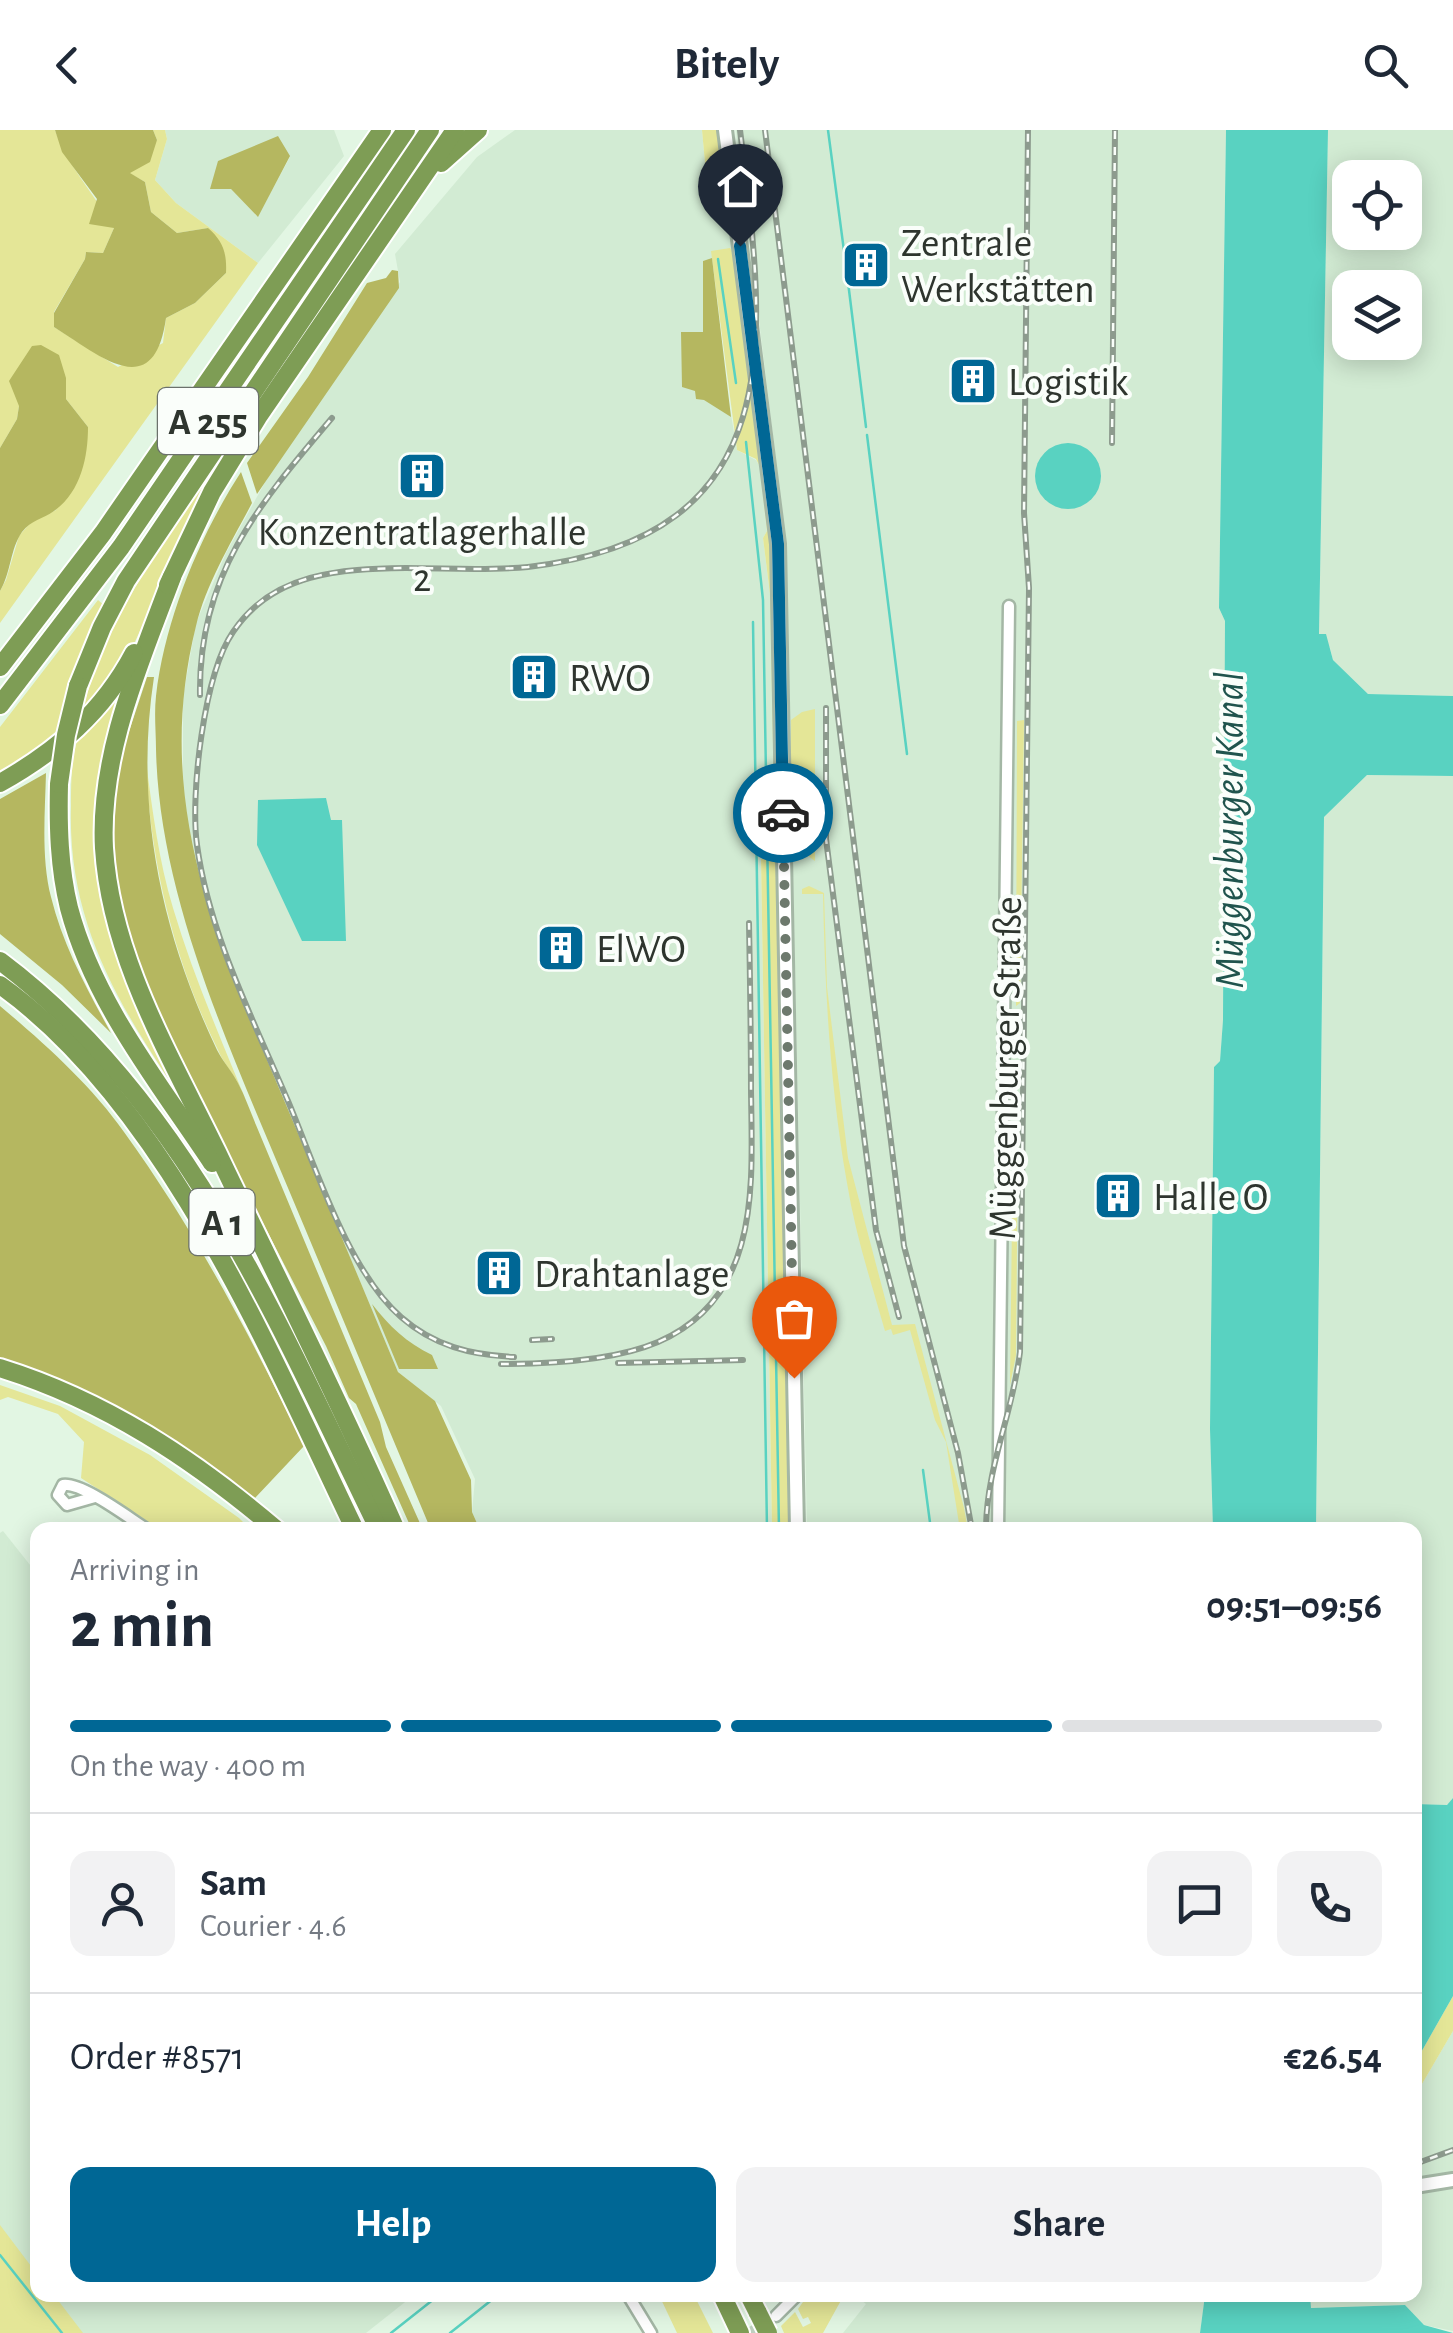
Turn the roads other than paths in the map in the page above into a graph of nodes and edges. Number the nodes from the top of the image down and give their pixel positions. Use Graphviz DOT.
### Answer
graph roads {
  1 [pos="382,130"];
  2 [pos="406,130"];
  3 [pos="430,130"];
  4 [pos="443,130"];
  5 [pos="455,130"];
  6 [pos="478,130"];
  7 [pos="725,130"];
  8 [pos="406,166"];
  9 [pos="409,196"];
  10 [pos="172,576"];
  11 [pos="1009,606"];
  12 [pos="0,667"];
  13 [pos="0,705"];
  14 [pos="0,782"];
  15 [pos="0,961"];
  16 [pos="0,985"];
  17 [pos="248,1218"];
  18 [pos="0,1368"];
  19 [pos="95,1497"];
  20 [pos="135,1522"];
  21 [pos="267,1522"];
  22 [pos="351,1522"];
  23 [pos="375,1522"];
  24 [pos="392,1522"];
  25 [pos="797,1522"];
  26 [pos="998,1522"];
  27 [pos="1453,2180"];
  28 [pos="1422,2185"];
  29 [pos="632,2302"];
  30 [pos="725,2302"];
  31 [pos="789,2302"];
  32 [pos="767,2321"];
  33 [pos="738,2329"];
  34 [pos="650,2330"];
  1 -- 12 [label="highway, A 255"];
  2 -- 13 [label="highway, A 255"];
  3 -- 8 [label="highway"];
  4 -- 8 [label="highway"];
  5 -- 9 [label="highway"];
  6 -- 9 [label="highway"];
  7 -- 25 [label="street"];
  8 -- 17 [label="highway, bridge"];
  9 -- 10 [label="highway"];
  10 -- 14 [label="highway"];
  10 -- 17 [label="highway"];
  11 -- 26 [label="street, Müggenburger Straße"];
  15 -- 23 [label="highway, A 1"];
  16 -- 22 [label="highway"];
  17 -- 24 [label="highway"];
  18 -- 21 [label="highway"];
  19 -- 20 [label="street"];
  27 -- 28 [label="street"];
  29 -- 34 [label="street"];
  30 -- 33 [label="highway"];
  31 -- 32 [label="street"];
}
